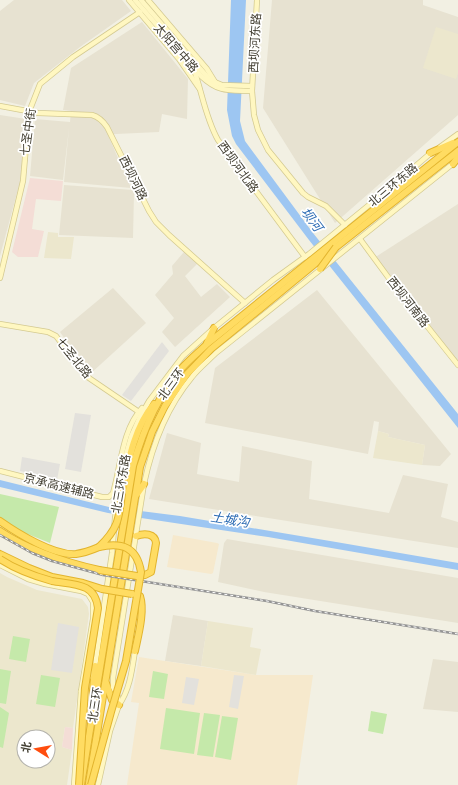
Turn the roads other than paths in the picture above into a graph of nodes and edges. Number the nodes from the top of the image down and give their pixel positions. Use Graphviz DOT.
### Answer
graph roads {
  1 [pos="129,0"];
  2 [pos="148,0"];
  3 [pos="257,0"];
  4 [pos="139,1"];
  5 [pos="156,10"];
  6 [pos="140,12"];
  7 [pos="147,21"];
  8 [pos="193,67"];
  9 [pos="216,83"];
  10 [pos="222,87"];
  11 [pos="250,88"];
  12 [pos="202,93"];
  13 [pos="0,106"];
  14 [pos="29,112"];
  15 [pos="458,134"];
  16 [pos="458,141"];
  17 [pos="458,151"];
  18 [pos="430,153"];
  19 [pos="456,160"];
  20 [pos="392,186"];
  21 [pos="375,208"];
  22 [pos="345,225"];
  23 [pos="360,239"];
  24 [pos="332,243"];
  25 [pos="311,258"];
  26 [pos="320,269"];
  27 [pos="0,278"];
  28 [pos="245,303"];
  29 [pos="0,324"];
  30 [pos="214,328"];
  31 [pos="207,344"];
  32 [pos="458,365"];
  33 [pos="149,401"];
  34 [pos="139,412"];
  35 [pos="0,471"];
  36 [pos="144,484"];
  37 [pos="125,494"];
  38 [pos="135,498"];
  39 [pos="0,522"];
  40 [pos="0,531"];
  41 [pos="136,536"];
  42 [pos="99,547"];
  43 [pos="0,554"];
  44 [pos="0,559"];
  45 [pos="121,564"];
  46 [pos="0,565"];
  47 [pos="115,602"];
  48 [pos="135,651"];
  49 [pos="96,666"];
  50 [pos="105,681"];
  51 [pos="82,691"];
  52 [pos="118,697"];
  53 [pos="124,698"];
  54 [pos="119,705"];
  55 [pos="95,707"];
  56 [pos="74,785"];
  57 [pos="80,785"];
  58 [pos="90,785"];
  59 [pos="98,785"];
  1 -- 6 [label="street, 太阳宫中路"];
  2 -- 5 [label="street, 太阳宫中路"];
  3 -- 11 [label="street, 西坝河东路"];
  4 -- 5 [label="street"];
  4 -- 7 [label="street"];
  4 -- 8 [label="street, 太阳宫中路"];
  4 -- 9 [label="street, 太阳宫中路"];
  5 -- 9 [label="street, 太阳宫中路"];
  6 -- 7 [label="street, 太阳宫中路"];
  6 -- 14 [label="street, 七圣中街"];
  7 -- 12 [label="street, 太阳宫中路"];
  8 -- 10 [label="street, 太阳宫中路"];
  8 -- 12 [label="street, 西坝河北路"];
  9 -- 10 [label="street, 太阳宫中路"];
  10 -- 11 [label="street"];
  11 -- 22 [label="street"];
  12 -- 25 [label="street, 西坝河北路"];
  13 -- 14 [label="street, 西坝河路"];
  14 -- 27 [label="street, 七圣中街"];
  14 -- 28 [label="street, 西坝河路"];
  15 -- 18 [label="street, 北三环东路"];
  16 -- 18 [label="highway"];
  16 -- 21 [label="highway"];
  17 -- 24 [label="highway"];
  18 -- 20 [label="street, 北三环东路"];
  19 -- 23 [label="street, 北三环东路"];
  20 -- 21 [label="highway"];
  20 -- 22 [label="street, 北三环东路"];
  21 -- 24 [label="highway"];
  22 -- 24 [label="street, 北三环东路"];
  23 -- 26 [label="street, 北三环东路, bridge"];
  23 -- 32 [label="street, 西坝河南路"];
  24 -- 25 [label="highway, bridge"];
  24 -- 25 [label="street, 北三环东路"];
  24 -- 26 [label="highway, bridge"];
  25 -- 28 [label="street, 北三环东路"];
  25 -- 31 [label="highway, 北三环"];
  25 -- 38 [label="highway, 北三环"];
  26 -- 36 [label="street, 北三环东路"];
  28 -- 30 [label="street, 北三环东路"];
  29 -- 34 [label="street, 七圣北路"];
  30 -- 31 [label="highway"];
  30 -- 33 [label="street, 北三环东路"];
  31 -- 37 [label="highway, 北三环"];
  33 -- 34 [label="street, 京承高速辅路"];
  33 -- 49 [label="street, 北三环东路"];
  34 -- 35 [label="street, 京承高速辅路"];
  36 -- 38 [label="highway"];
  36 -- 41 [label="street, 北三环东路"];
  37 -- 42 [label="highway, bridge"];
  37 -- 45 [label="highway"];
  38 -- 45 [label="highway, 北三环"];
  39 -- 42 [label="highway"];
  40 -- 41 [label="highway, bridge"];
  41 -- 52 [label="street, 北三环东路"];
  42 -- 58 [label="highway, bridge"];
  43 -- 48 [label="highway, bridge"];
  44 -- 57 [label="highway, bridge"];
  45 -- 47 [label="highway"];
  46 -- 51 [label="street"];
  47 -- 50 [label="highway, 北三环"];
  47 -- 55 [label="highway, 北三环"];
  48 -- 53 [label="street"];
  49 -- 51 [label="street, 北三环东路"];
  49 -- 55 [label="highway"];
  50 -- 54 [label="highway"];
  50 -- 58 [label="highway, 北三环"];
  51 -- 56 [label="street, 北三环东路"];
  52 -- 53 [label="street"];
  52 -- 54 [label="street, 北三环东路"];
  53 -- 54 [label="street"];
  54 -- 59 [label="street, 北三环东路"];
  55 -- 57 [label="highway, 北三环"];
}
